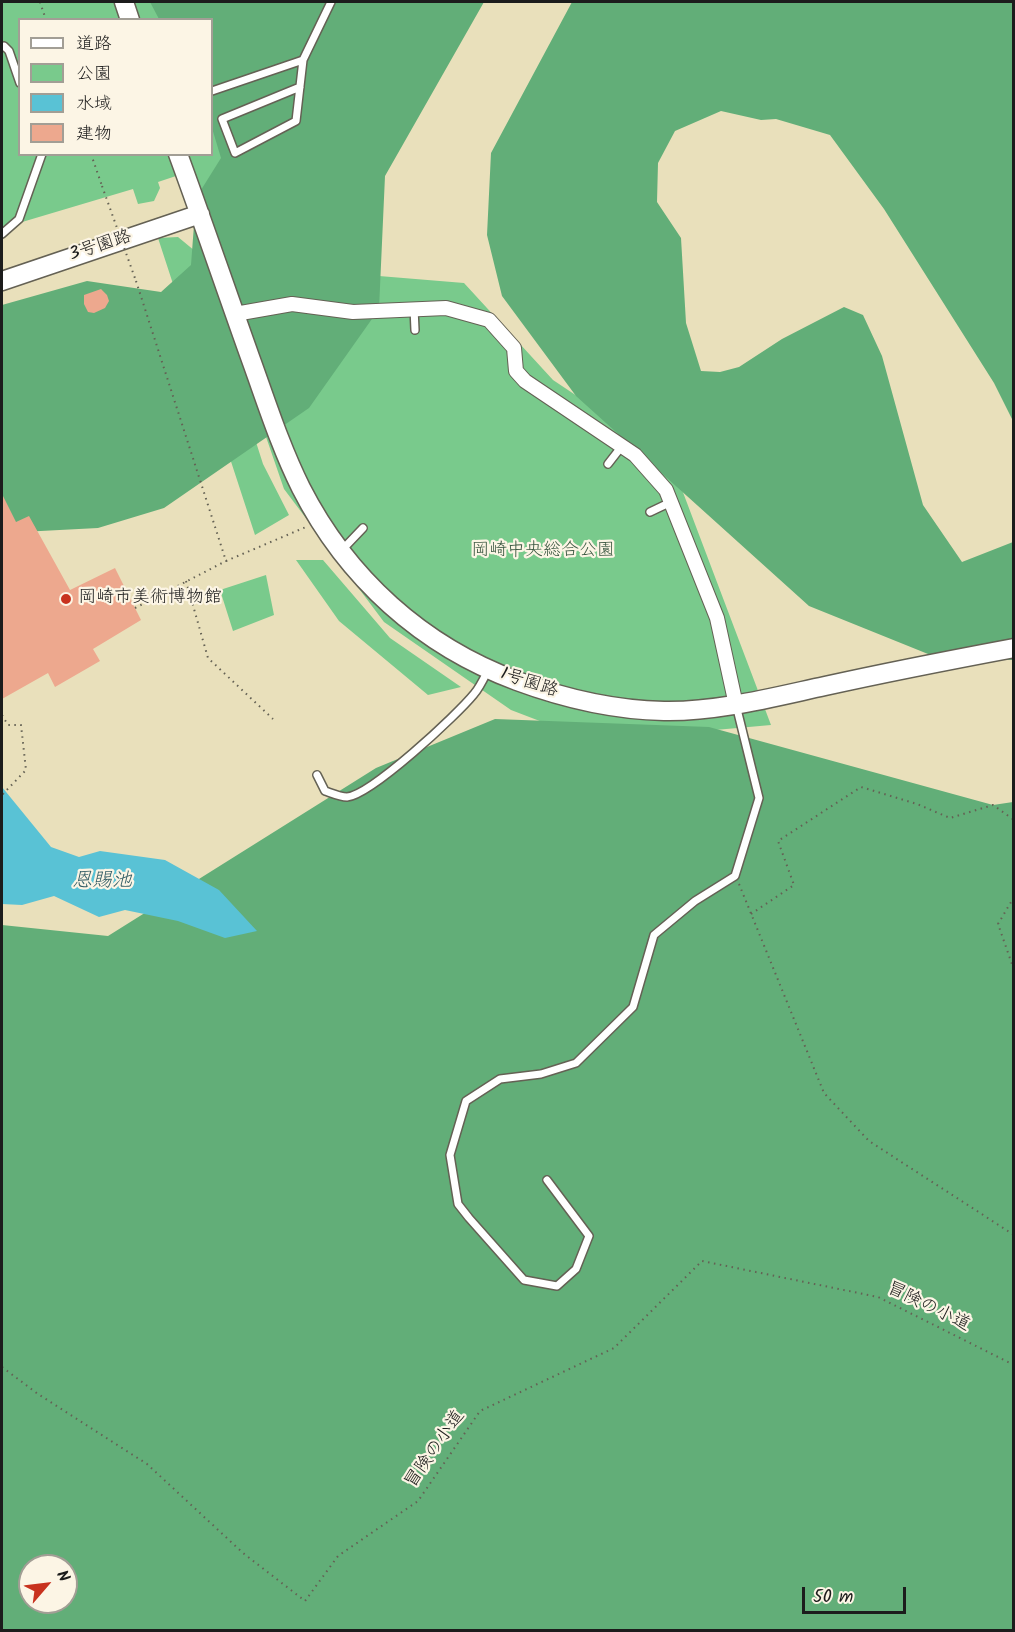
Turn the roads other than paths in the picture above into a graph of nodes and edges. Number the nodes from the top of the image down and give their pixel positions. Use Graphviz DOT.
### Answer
graph roads {
  1 [pos="124,2"];
  2 [pos="331,2"];
  3 [pos="129,18"];
  4 [pos="2,47"];
  5 [pos="303,60"];
  6 [pos="18,77"];
  7 [pos="300,87"];
  8 [pos="213,91"];
  9 [pos="41,156"];
  10 [pos="179,156"];
  11 [pos="200,214"];
  12 [pos="2,234"];
  13 [pos="2,278"];
  14 [pos="414,308"];
  15 [pos="235,315"];
  16 [pos="415,330"];
  17 [pos="622,446"];
  18 [pos="608,464"];
  19 [pos="671,502"];
  20 [pos="650,512"];
  21 [pos="363,528"];
  22 [pos="341,551"];
  23 [pos="1014,648"];
  24 [pos="488,670"];
  25 [pos="736,705"];
  26 [pos="317,775"];
  27 [pos="547,1180"];
  1 -- 3 [label="street"];
  2 -- 5 [label="lane"];
  4 -- 6 [label="lane"];
  5 -- 7 [label="lane"];
  5 -- 8 [label="lane"];
  7 -- 7 [label="lane"];
  9 -- 12 [label="lane"];
  10 -- 11 [label="street"];
  11 -- 13 [label="street, 3号園路"];
  11 -- 15 [label="street, 1号園路"];
  14 -- 15 [label="street"];
  14 -- 16 [label="lane"];
  14 -- 17 [label="street"];
  15 -- 22 [label="street, 1号園路"];
  17 -- 18 [label="lane"];
  17 -- 19 [label="street"];
  19 -- 20 [label="lane"];
  19 -- 25 [label="street"];
  21 -- 22 [label="lane"];
  22 -- 24 [label="street, 1号園路"];
  23 -- 25 [label="street, 1号園路"];
  24 -- 25 [label="street, 1号園路"];
  24 -- 26 [label="lane"];
  25 -- 27 [label="lane"];
}
